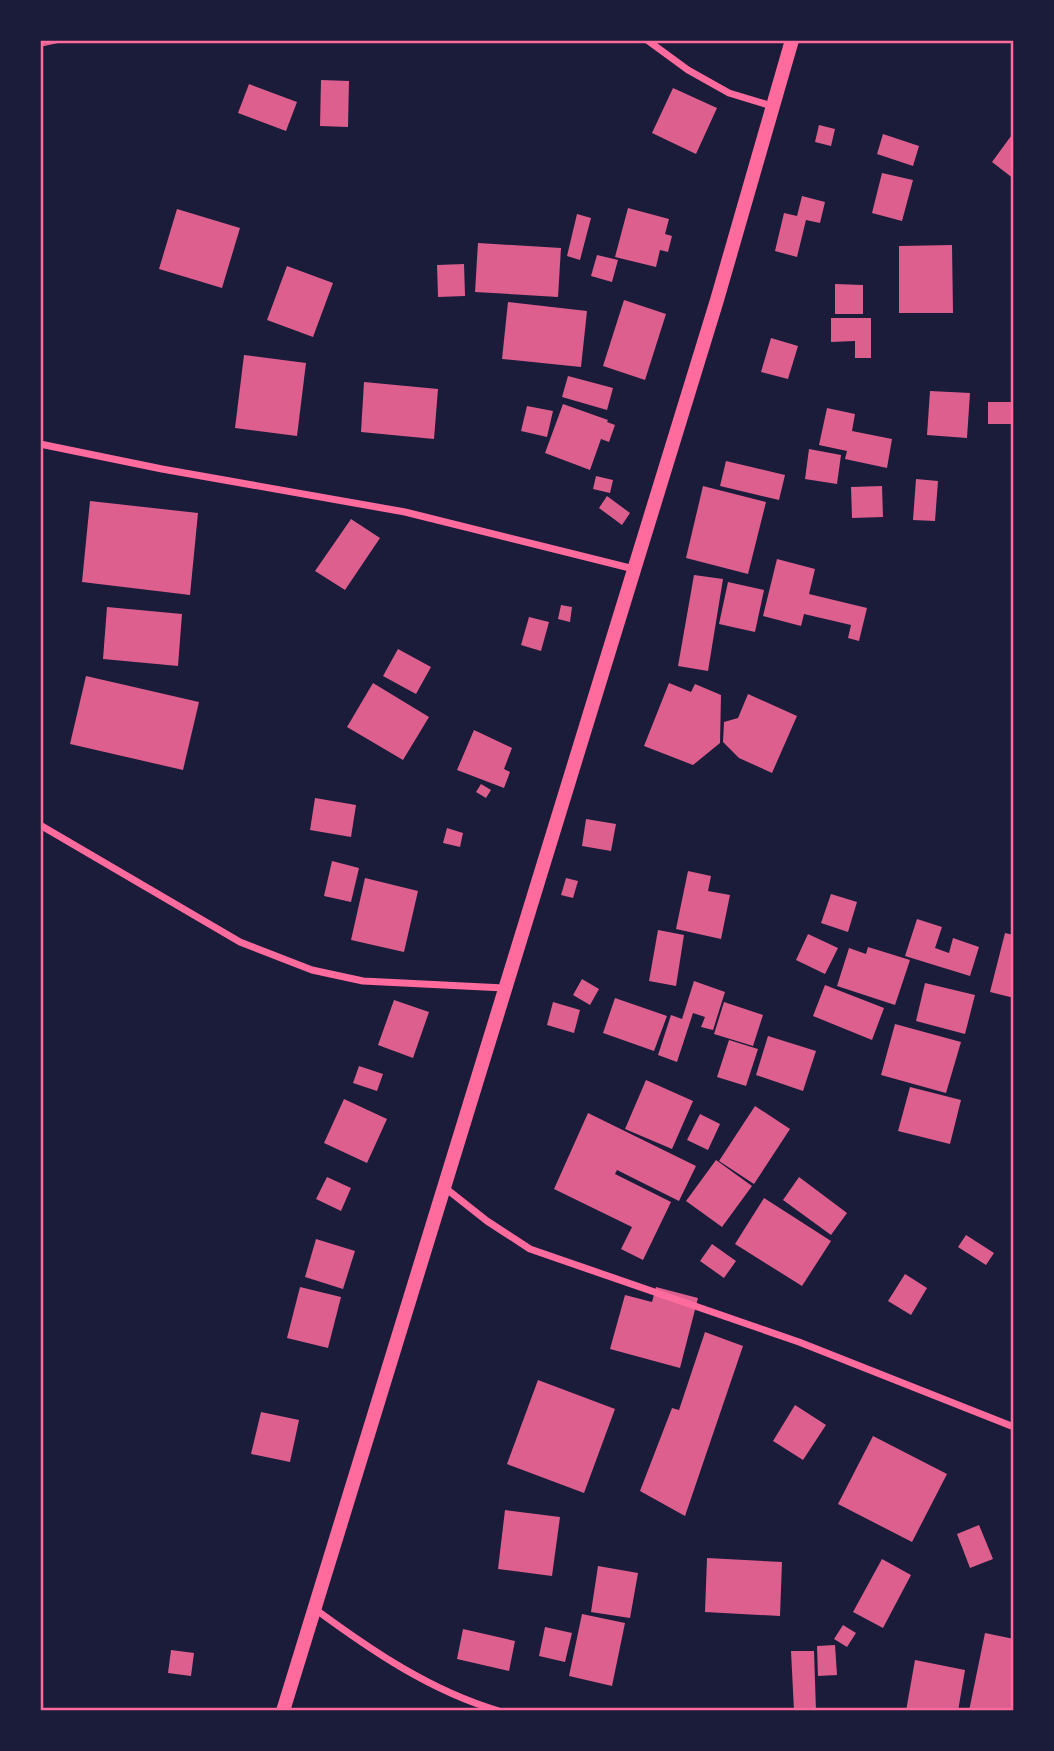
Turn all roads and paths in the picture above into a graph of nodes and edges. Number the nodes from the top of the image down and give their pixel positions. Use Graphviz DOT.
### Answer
graph roads {
  1 [pos="648,40"];
  2 [pos="792,40"];
  3 [pos="772,107"];
  4 [pos="40,444"];
  5 [pos="634,569"];
  6 [pos="40,825"];
  7 [pos="504,988"];
  8 [pos="443,1187"];
  9 [pos="1014,1427"];
  10 [pos="314,1609"];
  11 [pos="283,1711"];
  12 [pos="499,1711"];
  1 -- 3 [label="street"];
  2 -- 3 [label="main road"];
  3 -- 5 [label="main road"];
  4 -- 5 [label="street"];
  5 -- 7 [label="main road"];
  6 -- 7 [label="street"];
  7 -- 8 [label="main road"];
  8 -- 9 [label="street"];
  8 -- 10 [label="main road"];
  10 -- 11 [label="main road"];
  10 -- 12 [label="street"];
}
